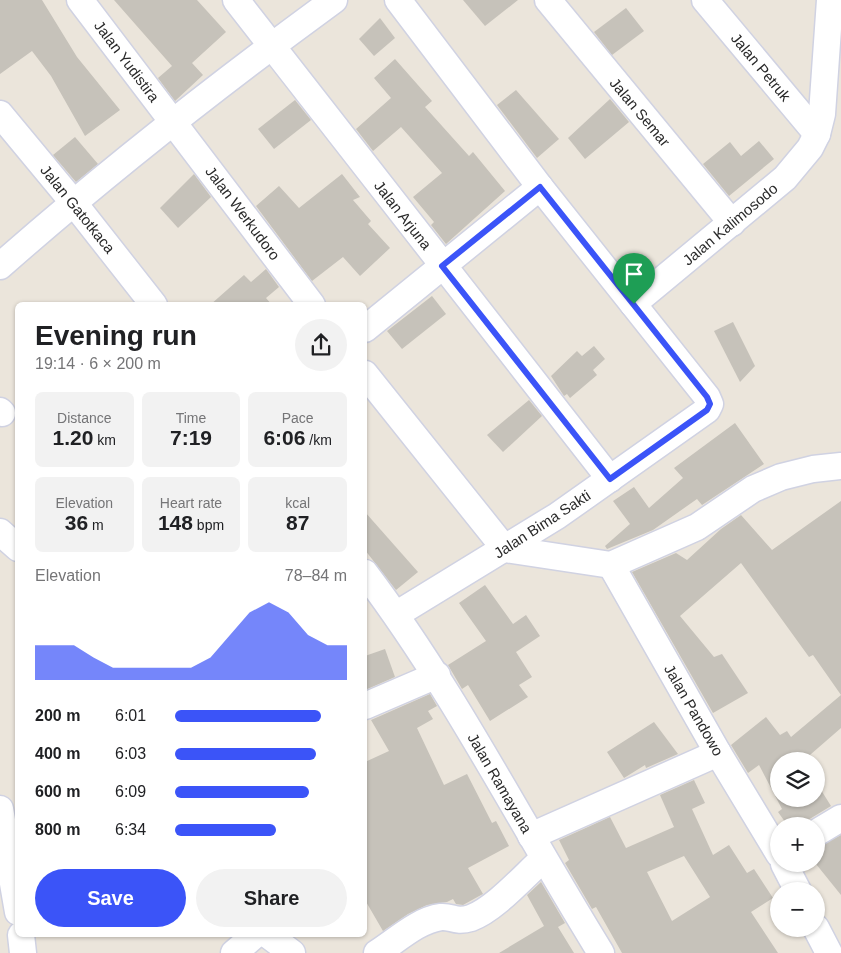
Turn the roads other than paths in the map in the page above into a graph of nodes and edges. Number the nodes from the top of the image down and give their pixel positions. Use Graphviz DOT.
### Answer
graph roads {
  1 [pos="80,0"];
  2 [pos="236,0"];
  3 [pos="334,0"];
  4 [pos="398,0"];
  5 [pos="548,0"];
  6 [pos="705,0"];
  7 [pos="830,0"];
  8 [pos="272,45"];
  9 [pos="0,114"];
  10 [pos="174,122"];
  11 [pos="817,134"];
  12 [pos="540,187"];
  13 [pos="73,202"];
  14 [pos="732,223"];
  15 [pos="0,266"];
  16 [pos="442,266"];
  17 [pos="152,302"];
  18 [pos="310,302"];
  19 [pos="634,304"];
  20 [pos="367,327"];
  21 [pos="367,376"];
  22 [pos="841,466"];
  23 [pos="610,479"];
  24 [pos="0,532"];
  25 [pos="15,545"];
  26 [pos="505,549"];
  27 [pos="611,565"];
  28 [pos="367,575"];
  29 [pos="397,614"];
  30 [pos="437,675"];
  31 [pos="367,705"];
  32 [pos="718,753"];
  33 [pos="0,809"];
  34 [pos="841,818"];
  35 [pos="825,827"];
  36 [pos="770,839"];
  37 [pos="537,848"];
  38 [pos="15,895"];
  39 [pos="21,937"];
  40 [pos="253,937"];
  41 [pos="271,937"];
  42 [pos="821,937"];
  43 [pos="23,953"];
  44 [pos="234,953"];
  45 [pos="292,953"];
  46 [pos="377,953"];
  47 [pos="601,953"];
  48 [pos="829,953"];
  1 -- 10 [label="street, Jalan Yudistira"];
  2 -- 8 [label="street, Jalan Arjuna"];
  3 -- 8 [label="street"];
  4 -- 12 [label="street"];
  5 -- 14 [label="street, Jalan Semar"];
  6 -- 11 [label="street, Jalan Petruk"];
  7 -- 11 [label="street, Jalan Kalimosodo"];
  8 -- 10 [label="street"];
  8 -- 16 [label="street, Jalan Arjuna"];
  9 -- 13 [label="street, Jalan Gatotkaca"];
  10 -- 13 [label="street"];
  10 -- 18 [label="street, Jalan Werkudoro"];
  11 -- 14 [label="street, Jalan Kalimosodo"];
  12 -- 16 [label="street"];
  12 -- 19 [label="street"];
  13 -- 15 [label="street"];
  13 -- 17 [label="street, Jalan Gatotkaca"];
  14 -- 19 [label="street, Jalan Kalimosodo"];
  16 -- 20 [label="street"];
  16 -- 23 [label="street, Jalan Arjuna"];
  19 -- 23 [label="street, Jalan Bima Sakti"];
  21 -- 26 [label="street"];
  22 -- 27 [label="street"];
  23 -- 26 [label="street, Jalan Bima Sakti"];
  24 -- 25 [label="street"];
  26 -- 27 [label="street"];
  26 -- 29 [label="street, Jalan Bima Sakti"];
  27 -- 32 [label="street, Jalan Pandowo"];
  28 -- 29 [label="street"];
  29 -- 30 [label="street, Jalan Ramayana"];
  30 -- 31 [label="street"];
  30 -- 37 [label="street, Jalan Ramayana"];
  32 -- 36 [label="street, Jalan Pandowo"];
  32 -- 37 [label="street"];
  33 -- 38 [label="street"];
  34 -- 35 [label="street"];
  37 -- 46 [label="street"];
  37 -- 47 [label="street, Jalan Ramayana"];
  39 -- 43 [label="street"];
  40 -- 44 [label="street"];
  41 -- 45 [label="street"];
  42 -- 48 [label="street"];
}
